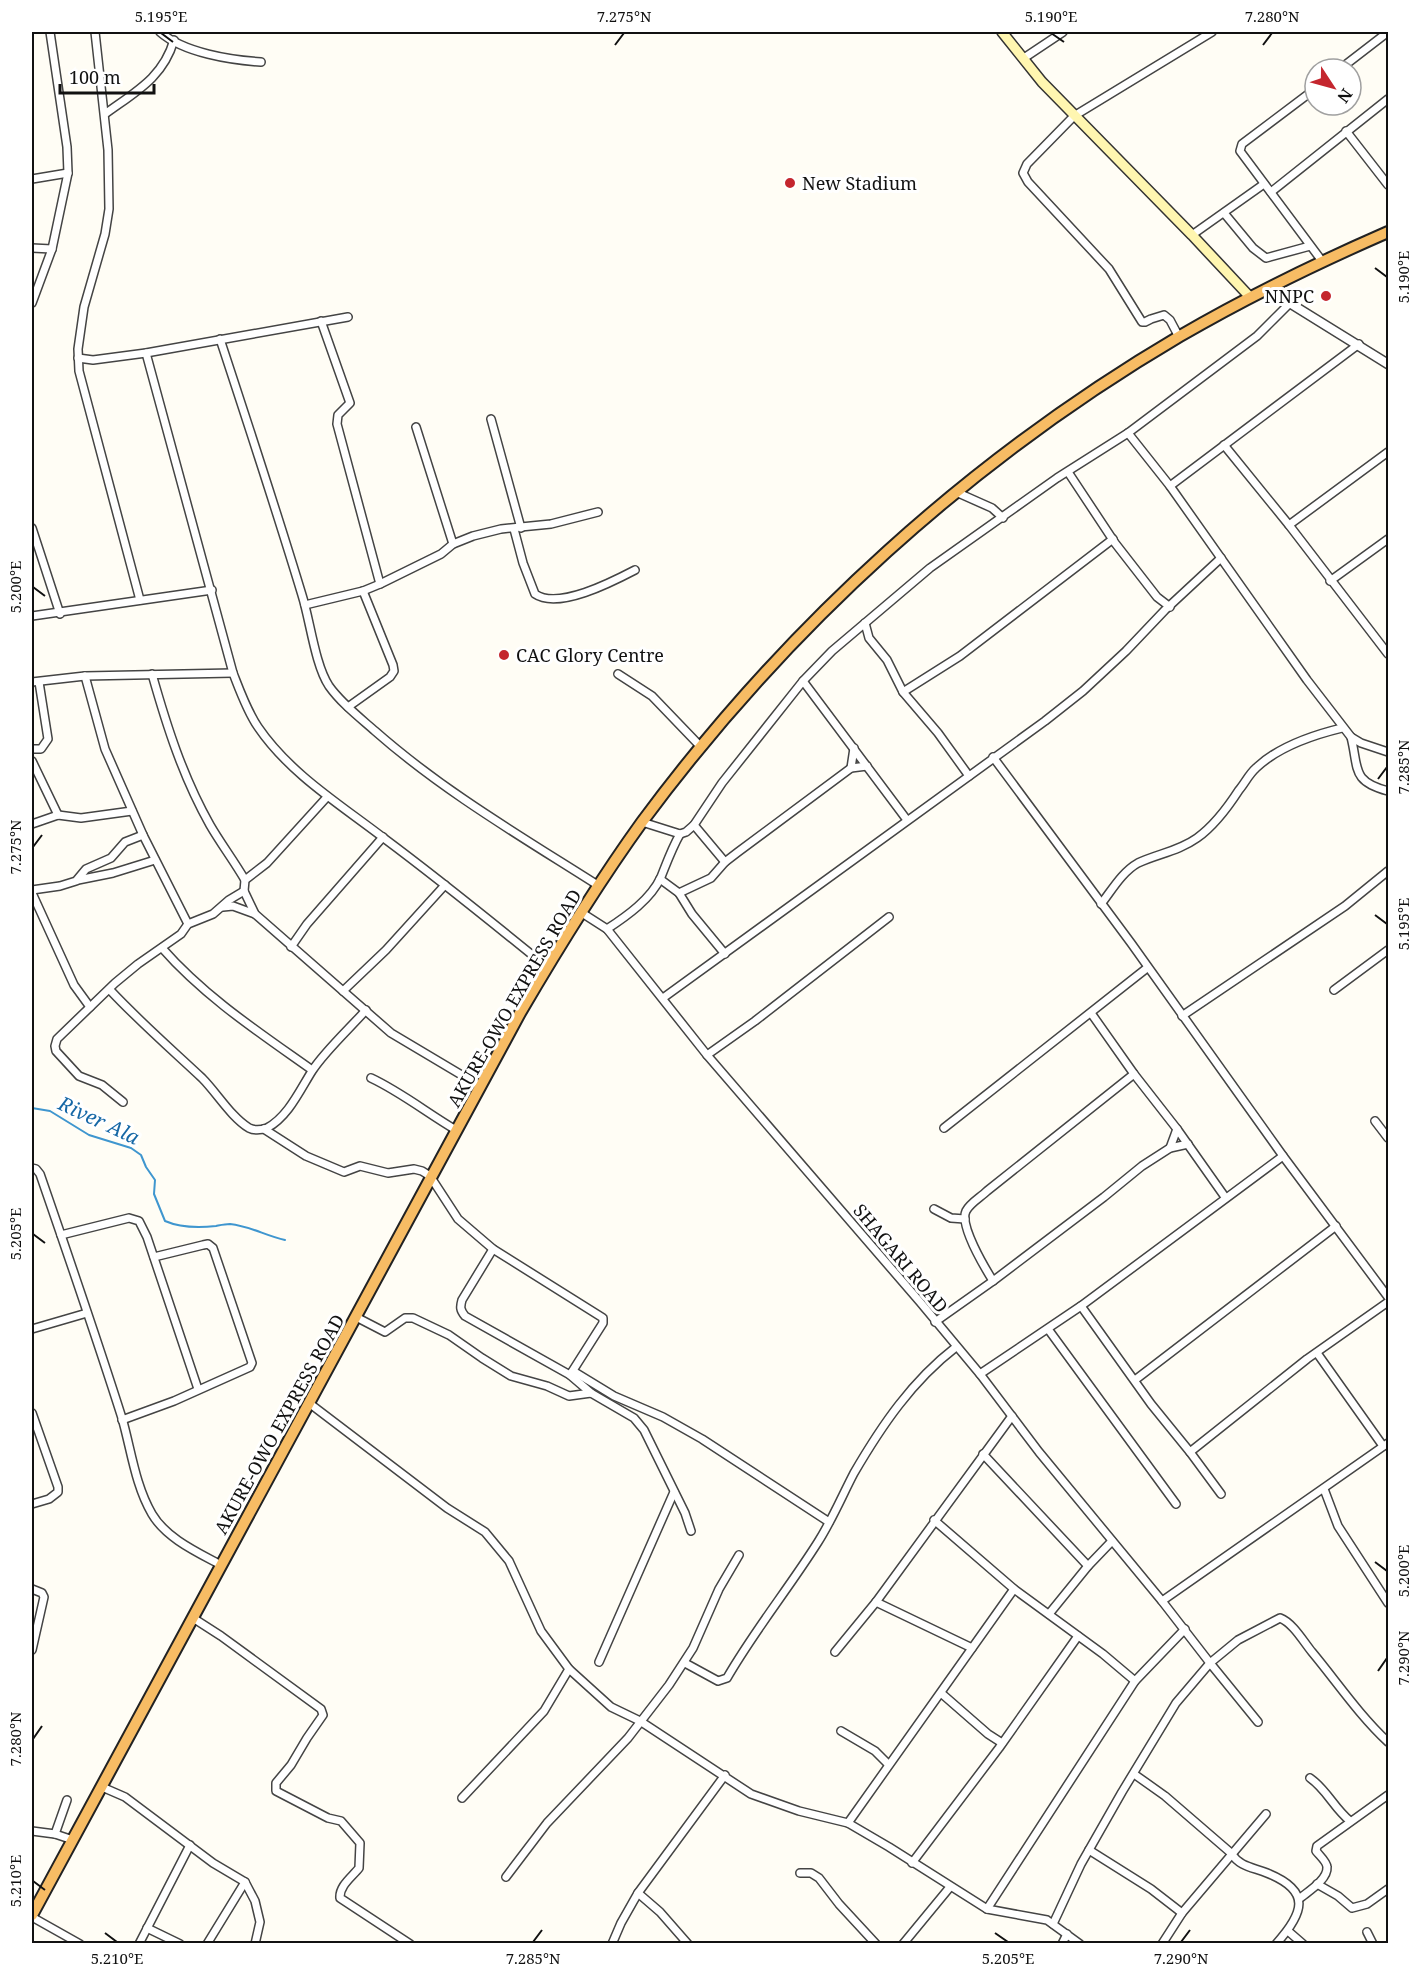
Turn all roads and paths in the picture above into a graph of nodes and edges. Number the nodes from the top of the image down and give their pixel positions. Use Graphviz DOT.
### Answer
graph roads {
  1 [pos="51,32"];
  2 [pos="95,32"];
  3 [pos="160,32"];
  4 [pos="1002,32"];
  5 [pos="1064,32"];
  6 [pos="1212,32"];
  7 [pos="1389,32"];
  8 [pos="174,40"];
  9 [pos="1356,57"];
  10 [pos="1023,58"];
  11 [pos="261,62"];
  12 [pos="1303,98"];
  13 [pos="1389,99"];
  14 [pos="105,114"];
  15 [pos="1074,116"];
  16 [pos="1346,131"];
  17 [pos="68,173"];
  18 [pos="32,179"];
  19 [pos="1264,184"];
  20 [pos="1389,185"];
  21 [pos="1271,192"];
  22 [pos="1224,213"];
  23 [pos="1389,232"];
  24 [pos="1192,235"];
  25 [pos="1310,246"];
  26 [pos="32,248"];
  27 [pos="52,249"];
  28 [pos="1322,261"];
  29 [pos="1267,288"];
  30 [pos="1250,297"];
  31 [pos="32,303"];
  32 [pos="1289,304"];
  33 [pos="348,317"];
  34 [pos="321,321"];
  35 [pos="1179,337"];
  36 [pos="220,339"];
  37 [pos="1359,344"];
  38 [pos="146,353"];
  39 [pos="78,358"];
  40 [pos="1389,364"];
  41 [pos="491,419"];
  42 [pos="416,427"];
  43 [pos="1128,433"];
  44 [pos="1224,445"];
  45 [pos="1389,452"];
  46 [pos="1068,472"];
  47 [pos="1170,486"];
  48 [pos="956,492"];
  49 [pos="598,512"];
  50 [pos="1003,518"];
  51 [pos="1288,525"];
  52 [pos="32,528"];
  53 [pos="518,528"];
  54 [pos="1113,539"];
  55 [pos="1389,539"];
  56 [pos="33,541"];
  57 [pos="453,544"];
  58 [pos="1221,558"];
  59 [pos="635,570"];
  60 [pos="1330,581"];
  61 [pos="380,584"];
  62 [pos="212,590"];
  63 [pos="363,591"];
  64 [pos="140,600"];
  65 [pos="305,605"];
  66 [pos="1170,607"];
  67 [pos="60,614"];
  68 [pos="32,616"];
  69 [pos="865,623"];
  70 [pos="1389,654"];
  71 [pos="233,673"];
  72 [pos="152,674"];
  73 [pos="618,674"];
  74 [pos="85,676"];
  75 [pos="803,681"];
  76 [pos="35,682"];
  77 [pos="903,692"];
  78 [pos="348,707"];
  79 [pos="1342,728"];
  80 [pos="1351,736"];
  81 [pos="701,747"];
  82 [pos="854,748"];
  83 [pos="32,749"];
  84 [pos="1389,752"];
  85 [pos="993,757"];
  86 [pos="32,761"];
  87 [pos="867,766"];
  88 [pos="851,768"];
  89 [pos="969,776"];
  90 [pos="1389,791"];
  91 [pos="327,797"];
  92 [pos="132,811"];
  93 [pos="58,816"];
  94 [pos="908,820"];
  95 [pos="642,822"];
  96 [pos="32,824"];
  97 [pos="694,825"];
  98 [pos="680,834"];
  99 [pos="143,835"];
  100 [pos="382,837"];
  101 [pos="155,860"];
  102 [pos="725,862"];
  103 [pos="1389,871"];
  104 [pos="660,879"];
  105 [pos="78,880"];
  106 [pos="245,880"];
  107 [pos="445,885"];
  108 [pos="599,886"];
  109 [pos="244,891"];
  110 [pos="32,892"];
  111 [pos="678,893"];
  112 [pos="1101,904"];
  113 [pos="221,908"];
  114 [pos="582,913"];
  115 [pos="255,914"];
  116 [pos="889,917"];
  117 [pos="188,924"];
  118 [pos="607,929"];
  119 [pos="291,947"];
  120 [pos="162,948"];
  121 [pos="1389,950"];
  122 [pos="725,954"];
  123 [pos="547,967"];
  124 [pos="1148,968"];
  125 [pos="110,990"];
  126 [pos="1334,990"];
  127 [pos="343,991"];
  128 [pos="663,998"];
  129 [pos="90,1007"];
  130 [pos="366,1010"];
  131 [pos="1091,1013"];
  132 [pos="1182,1016"];
  133 [pos="707,1055"];
  134 [pos="312,1070"];
  135 [pos="1134,1074"];
  136 [pos="371,1078"];
  137 [pos="480,1086"];
  138 [pos="123,1101"];
  139 [pos="1375,1121"];
  140 [pos="944,1128"];
  141 [pos="264,1129"];
  142 [pos="1177,1129"];
  143 [pos="456,1130"];
  144 [pos="1389,1138"];
  145 [pos="1188,1144"];
  146 [pos="1170,1148"];
  147 [pos="1283,1156"];
  148 [pos="32,1168"];
  149 [pos="430,1176"];
  150 [pos="1225,1197"];
  151 [pos="934,1209"];
  152 [pos="965,1219"];
  153 [pos="1336,1226"];
  154 [pos="62,1235"];
  155 [pos="493,1249"];
  156 [pos="154,1257"];
  157 [pos="993,1281"];
  158 [pos="1389,1300"];
  159 [pos="1081,1306"];
  160 [pos="87,1313"];
  161 [pos="356,1317"];
  162 [pos="935,1322"];
  163 [pos="32,1329"];
  164 [pos="1048,1329"];
  165 [pos="956,1347"];
  166 [pos="1317,1353"];
  167 [pos="572,1373"];
  168 [pos="980,1374"];
  169 [pos="1135,1380"];
  170 [pos="198,1389"];
  171 [pos="591,1393"];
  172 [pos="309,1403"];
  173 [pos="32,1413"];
  174 [pos="1012,1416"];
  175 [pos="122,1420"];
  176 [pos="1386,1445"];
  177 [pos="1190,1452"];
  178 [pos="983,1454"];
  179 [pos="1324,1489"];
  180 [pos="674,1492"];
  181 [pos="1221,1494"];
  182 [pos="32,1504"];
  183 [pos="1176,1504"];
  184 [pos="934,1520"];
  185 [pos="829,1522"];
  186 [pos="691,1531"];
  187 [pos="1112,1541"];
  188 [pos="740,1554"];
  189 [pos="221,1565"];
  190 [pos="1088,1566"];
  191 [pos="32,1589"];
  192 [pos="1014,1589"];
  193 [pos="1162,1600"];
  194 [pos="876,1602"];
  195 [pos="1389,1602"];
  196 [pos="1049,1614"];
  197 [pos="193,1618"];
  198 [pos="1185,1629"];
  199 [pos="1078,1636"];
  200 [pos="972,1648"];
  201 [pos="32,1650"];
  202 [pos="835,1652"];
  203 [pos="599,1662"];
  204 [pos="685,1663"];
  205 [pos="1210,1663"];
  206 [pos="569,1669"];
  207 [pos="1135,1681"];
  208 [pos="940,1693"];
  209 [pos="639,1721"];
  210 [pos="1258,1722"];
  211 [pos="841,1731"];
  212 [pos="1389,1742"];
  213 [pos="1002,1743"];
  214 [pos="888,1764"];
  215 [pos="1134,1774"];
  216 [pos="725,1775"];
  217 [pos="1310,1778"];
  218 [pos="102,1787"];
  219 [pos="1389,1795"];
  220 [pos="462,1798"];
  221 [pos="67,1800"];
  222 [pos="1266,1814"];
  223 [pos="1350,1821"];
  224 [pos="848,1823"];
  225 [pos="32,1831"];
  226 [pos="55,1834"];
  227 [pos="73,1840"];
  228 [pos="190,1845"];
  229 [pos="1089,1850"];
  230 [pos="1231,1853"];
  231 [pos="912,1863"];
  232 [pos="800,1873"];
  233 [pos="506,1877"];
  234 [pos="245,1882"];
  235 [pos="1317,1884"];
  236 [pos="950,1887"];
  237 [pos="1389,1889"];
  238 [pos="639,1893"];
  239 [pos="1299,1899"];
  240 [pos="987,1909"];
  241 [pos="1182,1913"];
  242 [pos="32,1916"];
  243 [pos="1053,1924"];
  244 [pos="147,1928"];
  245 [pos="1288,1930"];
  246 [pos="1367,1932"];
  247 [pos="1067,1934"];
  248 [pos="80,1944"];
  249 [pos="139,1944"];
  250 [pos="180,1944"];
  251 [pos="207,1944"];
  252 [pos="255,1944"];
  253 [pos="410,1944"];
  254 [pos="612,1944"];
  255 [pos="688,1944"];
  256 [pos="876,1944"];
  257 [pos="903,1944"];
  258 [pos="1062,1944"];
  259 [pos="1080,1944"];
  260 [pos="1162,1944"];
  261 [pos="1276,1944"];
  262 [pos="1303,1944"];
  263 [pos="1373,1944"];
  1 -- 17 [label="street"];
  2 -- 14 [label="street"];
  3 -- 8 [label="street"];
  4 -- 10 [label="main road"];
  5 -- 10 [label="street"];
  6 -- 15 [label="street"];
  7 -- 9 [label="street"];
  8 -- 11 [label="street"];
  8 -- 14 [label="street"];
  10 -- 15 [label="main road"];
  12 -- 19 [label="street"];
  13 -- 16 [label="street"];
  14 -- 39 [label="street"];
  15 -- 24 [label="main road"];
  15 -- 35 [label="street"];
  16 -- 20 [label="street"];
  16 -- 21 [label="street"];
  17 -- 18 [label="street"];
  17 -- 27 [label="street"];
  19 -- 21 [label="street"];
  19 -- 22 [label="street"];
  21 -- 25 [label="street"];
  22 -- 24 [label="street"];
  22 -- 25 [label="street"];
  23 -- 28 [label="highway, AKURE-OWO EXPRESS ROAD"];
  24 -- 30 [label="main road"];
  25 -- 28 [label="street"];
  26 -- 27 [label="street"];
  27 -- 31 [label="street"];
  28 -- 29 [label="highway, AKURE-OWO EXPRESS ROAD"];
  29 -- 30 [label="highway, AKURE-OWO EXPRESS ROAD"];
  29 -- 32 [label="street"];
  30 -- 35 [label="highway, AKURE-OWO EXPRESS ROAD"];
  32 -- 37 [label="street"];
  32 -- 43 [label="street"];
  33 -- 34 [label="street"];
  34 -- 36 [label="street"];
  34 -- 61 [label="street"];
  35 -- 48 [label="highway, AKURE-OWO EXPRESS ROAD"];
  36 -- 38 [label="street"];
  36 -- 65 [label="street"];
  37 -- 40 [label="street"];
  37 -- 44 [label="street"];
  38 -- 39 [label="street"];
  38 -- 62 [label="street"];
  39 -- 64 [label="street"];
  41 -- 53 [label="street"];
  42 -- 57 [label="street"];
  43 -- 46 [label="street"];
  43 -- 47 [label="street"];
  44 -- 47 [label="street"];
  44 -- 51 [label="street"];
  45 -- 51 [label="street"];
  46 -- 50 [label="street"];
  46 -- 54 [label="street"];
  47 -- 58 [label="street"];
  48 -- 50 [label="street"];
  48 -- 81 [label="highway, AKURE-OWO EXPRESS ROAD"];
  49 -- 53 [label="street"];
  50 -- 69 [label="street"];
  51 -- 60 [label="street"];
  52 -- 56 [label="street"];
  53 -- 57 [label="street"];
  53 -- 59 [label="street"];
  54 -- 66 [label="street"];
  54 -- 77 [label="street"];
  55 -- 60 [label="street"];
  56 -- 67 [label="street"];
  57 -- 61 [label="street"];
  58 -- 66 [label="street"];
  58 -- 79 [label="street"];
  60 -- 70 [label="street"];
  61 -- 63 [label="street"];
  62 -- 64 [label="street"];
  62 -- 71 [label="street"];
  63 -- 65 [label="street"];
  63 -- 78 [label="street"];
  64 -- 67 [label="street"];
  65 -- 78 [label="street"];
  66 -- 85 [label="street"];
  67 -- 68 [label="street"];
  69 -- 75 [label="street"];
  69 -- 77 [label="street"];
  71 -- 72 [label="street"];
  71 -- 91 [label="street"];
  72 -- 74 [label="street"];
  72 -- 106 [label="street"];
  73 -- 81 [label="street"];
  74 -- 76 [label="street"];
  74 -- 92 [label="street"];
  75 -- 82 [label="street"];
  75 -- 97 [label="street"];
  76 -- 83 [label="street"];
  77 -- 89 [label="street"];
  78 -- 108 [label="street"];
  79 -- 80 [label="street"];
  79 -- 112 [label="street"];
  80 -- 84 [label="street"];
  80 -- 90 [label="street"];
  81 -- 95 [label="highway, AKURE-OWO EXPRESS ROAD"];
  82 -- 87 [label="street"];
  82 -- 88 [label="street"];
  85 -- 89 [label="street"];
  85 -- 112 [label="street"];
  86 -- 93 [label="street"];
  87 -- 88 [label="street"];
  87 -- 94 [label="street"];
  88 -- 102 [label="street"];
  89 -- 94 [label="street"];
  91 -- 100 [label="street"];
  91 -- 106 [label="street"];
  92 -- 93 [label="street"];
  92 -- 99 [label="street"];
  93 -- 96 [label="street"];
  94 -- 122 [label="street"];
  95 -- 98 [label="street"];
  95 -- 108 [label="highway, AKURE-OWO EXPRESS ROAD"];
  97 -- 98 [label="street"];
  97 -- 102 [label="street"];
  98 -- 104 [label="street"];
  99 -- 101 [label="street"];
  99 -- 105 [label="street"];
  100 -- 107 [label="street"];
  100 -- 119 [label="street"];
  101 -- 105 [label="street"];
  101 -- 117 [label="street"];
  102 -- 111 [label="street"];
  103 -- 132 [label="street"];
  104 -- 111 [label="street"];
  104 -- 118 [label="street"];
  105 -- 110 [label="street"];
  106 -- 109 [label="street"];
  107 -- 123 [label="street"];
  107 -- 127 [label="street"];
  108 -- 114 [label="highway, AKURE-OWO EXPRESS ROAD"];
  109 -- 113 [label="street"];
  109 -- 115 [label="street"];
  110 -- 129 [label="street"];
  111 -- 122 [label="street"];
  112 -- 124 [label="street"];
  113 -- 115 [label="street"];
  113 -- 117 [label="street"];
  114 -- 118 [label="street, SHAGARI ROAD"];
  114 -- 123 [label="highway, AKURE-OWO EXPRESS ROAD"];
  115 -- 119 [label="street"];
  116 -- 133 [label="street"];
  117 -- 120 [label="street"];
  118 -- 128 [label="street, SHAGARI ROAD"];
  119 -- 127 [label="street"];
  120 -- 125 [label="street"];
  120 -- 134 [label="street"];
  121 -- 126 [label="street"];
  122 -- 128 [label="street"];
  123 -- 137 [label="highway, AKURE-OWO EXPRESS ROAD"];
  124 -- 131 [label="street"];
  124 -- 132 [label="street"];
  125 -- 129 [label="street"];
  125 -- 141 [label="street"];
  127 -- 130 [label="street"];
  128 -- 133 [label="street, SHAGARI ROAD"];
  129 -- 138 [label="street"];
  130 -- 134 [label="street"];
  130 -- 137 [label="street"];
  131 -- 135 [label="street"];
  131 -- 140 [label="street"];
  132 -- 147 [label="street"];
  133 -- 162 [label="street, SHAGARI ROAD"];
  134 -- 141 [label="street"];
  135 -- 142 [label="street"];
  135 -- 152 [label="street"];
  136 -- 143 [label="street"];
  137 -- 143 [label="highway, AKURE-OWO EXPRESS ROAD"];
  139 -- 144 [label="street"];
  141 -- 149 [label="street"];
  142 -- 145 [label="street"];
  142 -- 146 [label="street"];
  143 -- 149 [label="highway, AKURE-OWO EXPRESS ROAD"];
  145 -- 146 [label="street"];
  145 -- 150 [label="street"];
  146 -- 157 [label="street"];
  147 -- 150 [label="street"];
  147 -- 153 [label="street"];
  148 -- 154 [label="street"];
  149 -- 155 [label="street"];
  149 -- 161 [label="highway, AKURE-OWO EXPRESS ROAD"];
  150 -- 159 [label="street"];
  151 -- 152 [label="street"];
  152 -- 157 [label="street"];
  153 -- 158 [label="street"];
  153 -- 169 [label="street"];
  154 -- 156 [label="street"];
  154 -- 160 [label="street"];
  155 -- 167 [label="street"];
  155 -- 167 [label="street"];
  156 -- 170 [label="street"];
  156 -- 170 [label="street"];
  157 -- 162 [label="street"];
  158 -- 166 [label="street"];
  159 -- 164 [label="street"];
  159 -- 169 [label="street"];
  160 -- 163 [label="street"];
  160 -- 175 [label="street"];
  161 -- 171 [label="street"];
  161 -- 172 [label="highway, AKURE-OWO EXPRESS ROAD"];
  162 -- 165 [label="street, SHAGARI ROAD"];
  164 -- 168 [label="street"];
  164 -- 183 [label="street"];
  165 -- 168 [label="street, SHAGARI ROAD"];
  165 -- 185 [label="street"];
  166 -- 176 [label="street"];
  166 -- 177 [label="street"];
  167 -- 171 [label="street"];
  167 -- 185 [label="street"];
  168 -- 174 [label="street, SHAGARI ROAD"];
  169 -- 177 [label="street"];
  170 -- 175 [label="street"];
  171 -- 180 [label="street"];
  172 -- 189 [label="highway, AKURE-OWO EXPRESS ROAD"];
  172 -- 206 [label="street"];
  173 -- 182 [label="street"];
  174 -- 178 [label="street"];
  174 -- 187 [label="street, SHAGARI ROAD"];
  175 -- 189 [label="street"];
  176 -- 179 [label="street"];
  177 -- 181 [label="street"];
  178 -- 184 [label="street"];
  178 -- 190 [label="street"];
  179 -- 193 [label="street"];
  179 -- 195 [label="street"];
  180 -- 186 [label="street"];
  180 -- 203 [label="street"];
  184 -- 192 [label="street"];
  184 -- 194 [label="street"];
  185 -- 204 [label="street"];
  187 -- 190 [label="street"];
  187 -- 193 [label="street, SHAGARI ROAD"];
  188 -- 204 [label="street"];
  189 -- 197 [label="highway, AKURE-OWO EXPRESS ROAD"];
  190 -- 196 [label="street"];
  191 -- 201 [label="street"];
  192 -- 196 [label="street"];
  192 -- 200 [label="street"];
  193 -- 198 [label="street, SHAGARI ROAD"];
  194 -- 200 [label="street"];
  194 -- 202 [label="street"];
  196 -- 199 [label="street"];
  197 -- 218 [label="highway, AKURE-OWO EXPRESS ROAD"];
  197 -- 253 [label="street"];
  198 -- 205 [label="street, SHAGARI ROAD"];
  198 -- 207 [label="street"];
  199 -- 207 [label="street"];
  199 -- 213 [label="street"];
  200 -- 208 [label="street"];
  204 -- 209 [label="street"];
  205 -- 210 [label="street, SHAGARI ROAD"];
  205 -- 212 [label="street"];
  205 -- 215 [label="street"];
  206 -- 209 [label="street"];
  206 -- 220 [label="street"];
  207 -- 240 [label="street"];
  208 -- 213 [label="street"];
  208 -- 214 [label="street"];
  209 -- 216 [label="street"];
  209 -- 233 [label="street"];
  211 -- 214 [label="street"];
  213 -- 231 [label="street"];
  214 -- 224 [label="street"];
  215 -- 229 [label="street"];
  215 -- 230 [label="street"];
  216 -- 224 [label="street"];
  216 -- 238 [label="street"];
  217 -- 223 [label="street"];
  218 -- 227 [label="highway, AKURE-OWO EXPRESS ROAD"];
  218 -- 228 [label="street"];
  219 -- 223 [label="street"];
  221 -- 226 [label="street"];
  222 -- 230 [label="street"];
  223 -- 235 [label="street"];
  224 -- 231 [label="street"];
  225 -- 226 [label="street"];
  226 -- 227 [label="street"];
  227 -- 242 [label="highway, AKURE-OWO EXPRESS ROAD"];
  228 -- 234 [label="street"];
  228 -- 244 [label="street"];
  229 -- 241 [label="street"];
  229 -- 243 [label="street"];
  230 -- 239 [label="street"];
  230 -- 241 [label="street"];
  231 -- 236 [label="street"];
  232 -- 256 [label="street"];
  234 -- 251 [label="street"];
  234 -- 252 [label="street"];
  235 -- 237 [label="street"];
  235 -- 239 [label="street"];
  236 -- 240 [label="street"];
  236 -- 257 [label="street"];
  238 -- 254 [label="street"];
  238 -- 255 [label="street"];
  239 -- 245 [label="street"];
  240 -- 243 [label="street"];
  241 -- 260 [label="street"];
  242 -- 248 [label="street"];
  243 -- 247 [label="street"];
  244 -- 249 [label="street"];
  244 -- 250 [label="street"];
  245 -- 261 [label="street"];
  245 -- 262 [label="street"];
  246 -- 263 [label="street"];
  247 -- 258 [label="street"];
  247 -- 259 [label="street"];
}
